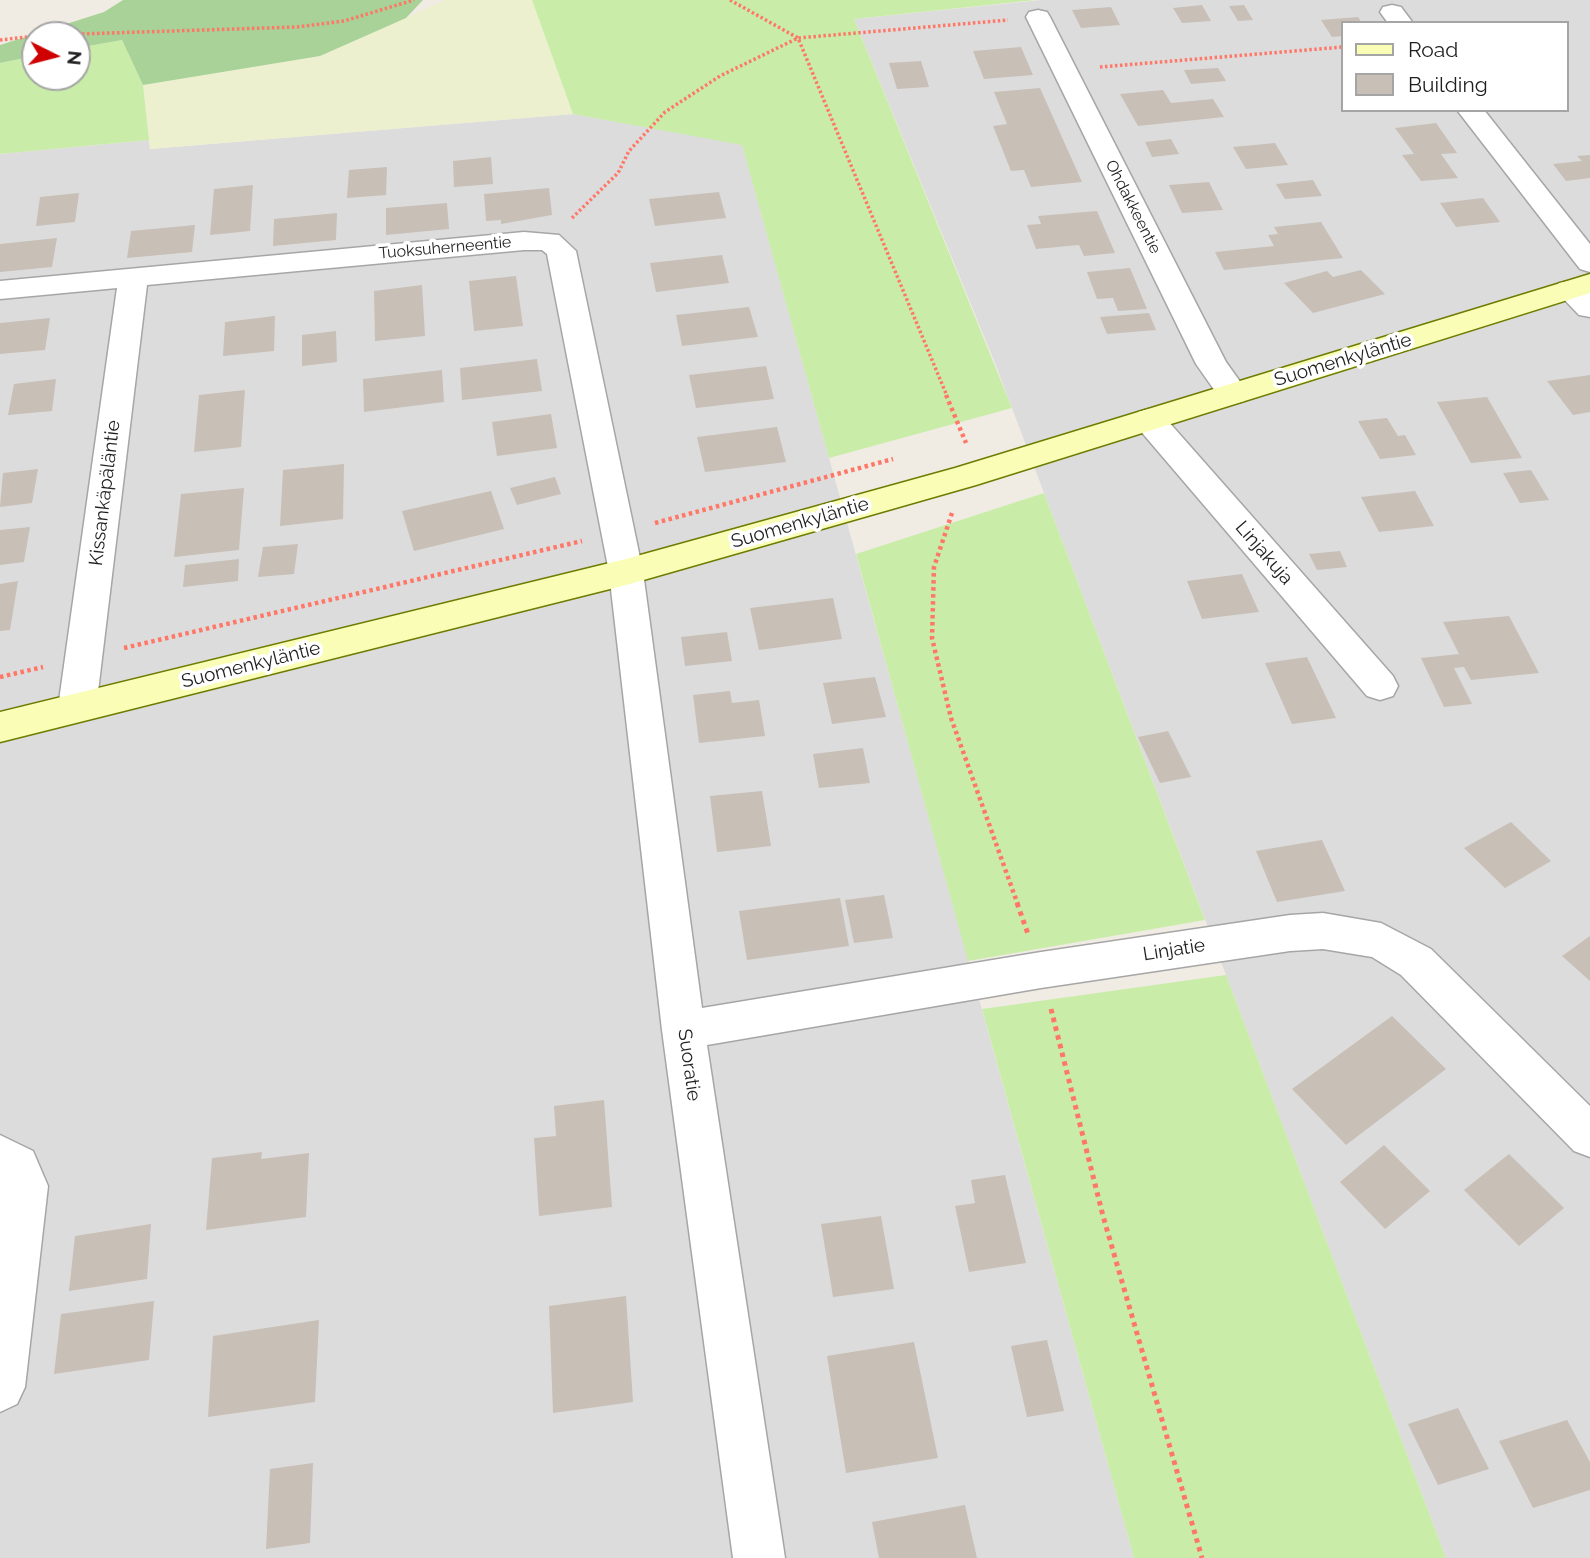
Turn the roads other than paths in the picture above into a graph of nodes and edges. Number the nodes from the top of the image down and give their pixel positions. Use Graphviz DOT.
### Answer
graph roads {
  1 [pos="1038,17"];
  2 [pos="1472,112"];
  3 [pos="1590,263"];
  4 [pos="132,278"];
  5 [pos="0,290"];
  6 [pos="1583,294"];
  7 [pos="1233,394"];
  8 [pos="1149,420"];
  9 [pos="623,552"];
  10 [pos="1380,686"];
  11 [pos="77,708"];
  12 [pos="0,727"];
  13 [pos="684,1030"];
  14 [pos="1590,1136"];
  15 [pos="0,1156"];
  16 [pos="0,1387"];
  17 [pos="759,1558"];
  1 -- 7 [label="street, Ohdakkeentie"];
  2 -- 3 [label="street"];
  4 -- 5 [label="street, Tuoksuherneentie"];
  4 -- 9 [label="street, Tuoksuherneentie"];
  4 -- 11 [label="street, Kissankäpäläntie"];
  6 -- 7 [label="street, Suomenkyläntie"];
  7 -- 8 [label="street, Suomenkyläntie"];
  8 -- 9 [label="street, Suomenkyläntie"];
  8 -- 10 [label="street, Linjakuja"];
  9 -- 11 [label="street, Suomenkyläntie"];
  9 -- 13 [label="street, Suoratie"];
  11 -- 12 [label="street, Suomenkyläntie"];
  13 -- 14 [label="street, Linjatie"];
  13 -- 17 [label="street, Suoratie"];
  15 -- 16 [label="street"];
}
